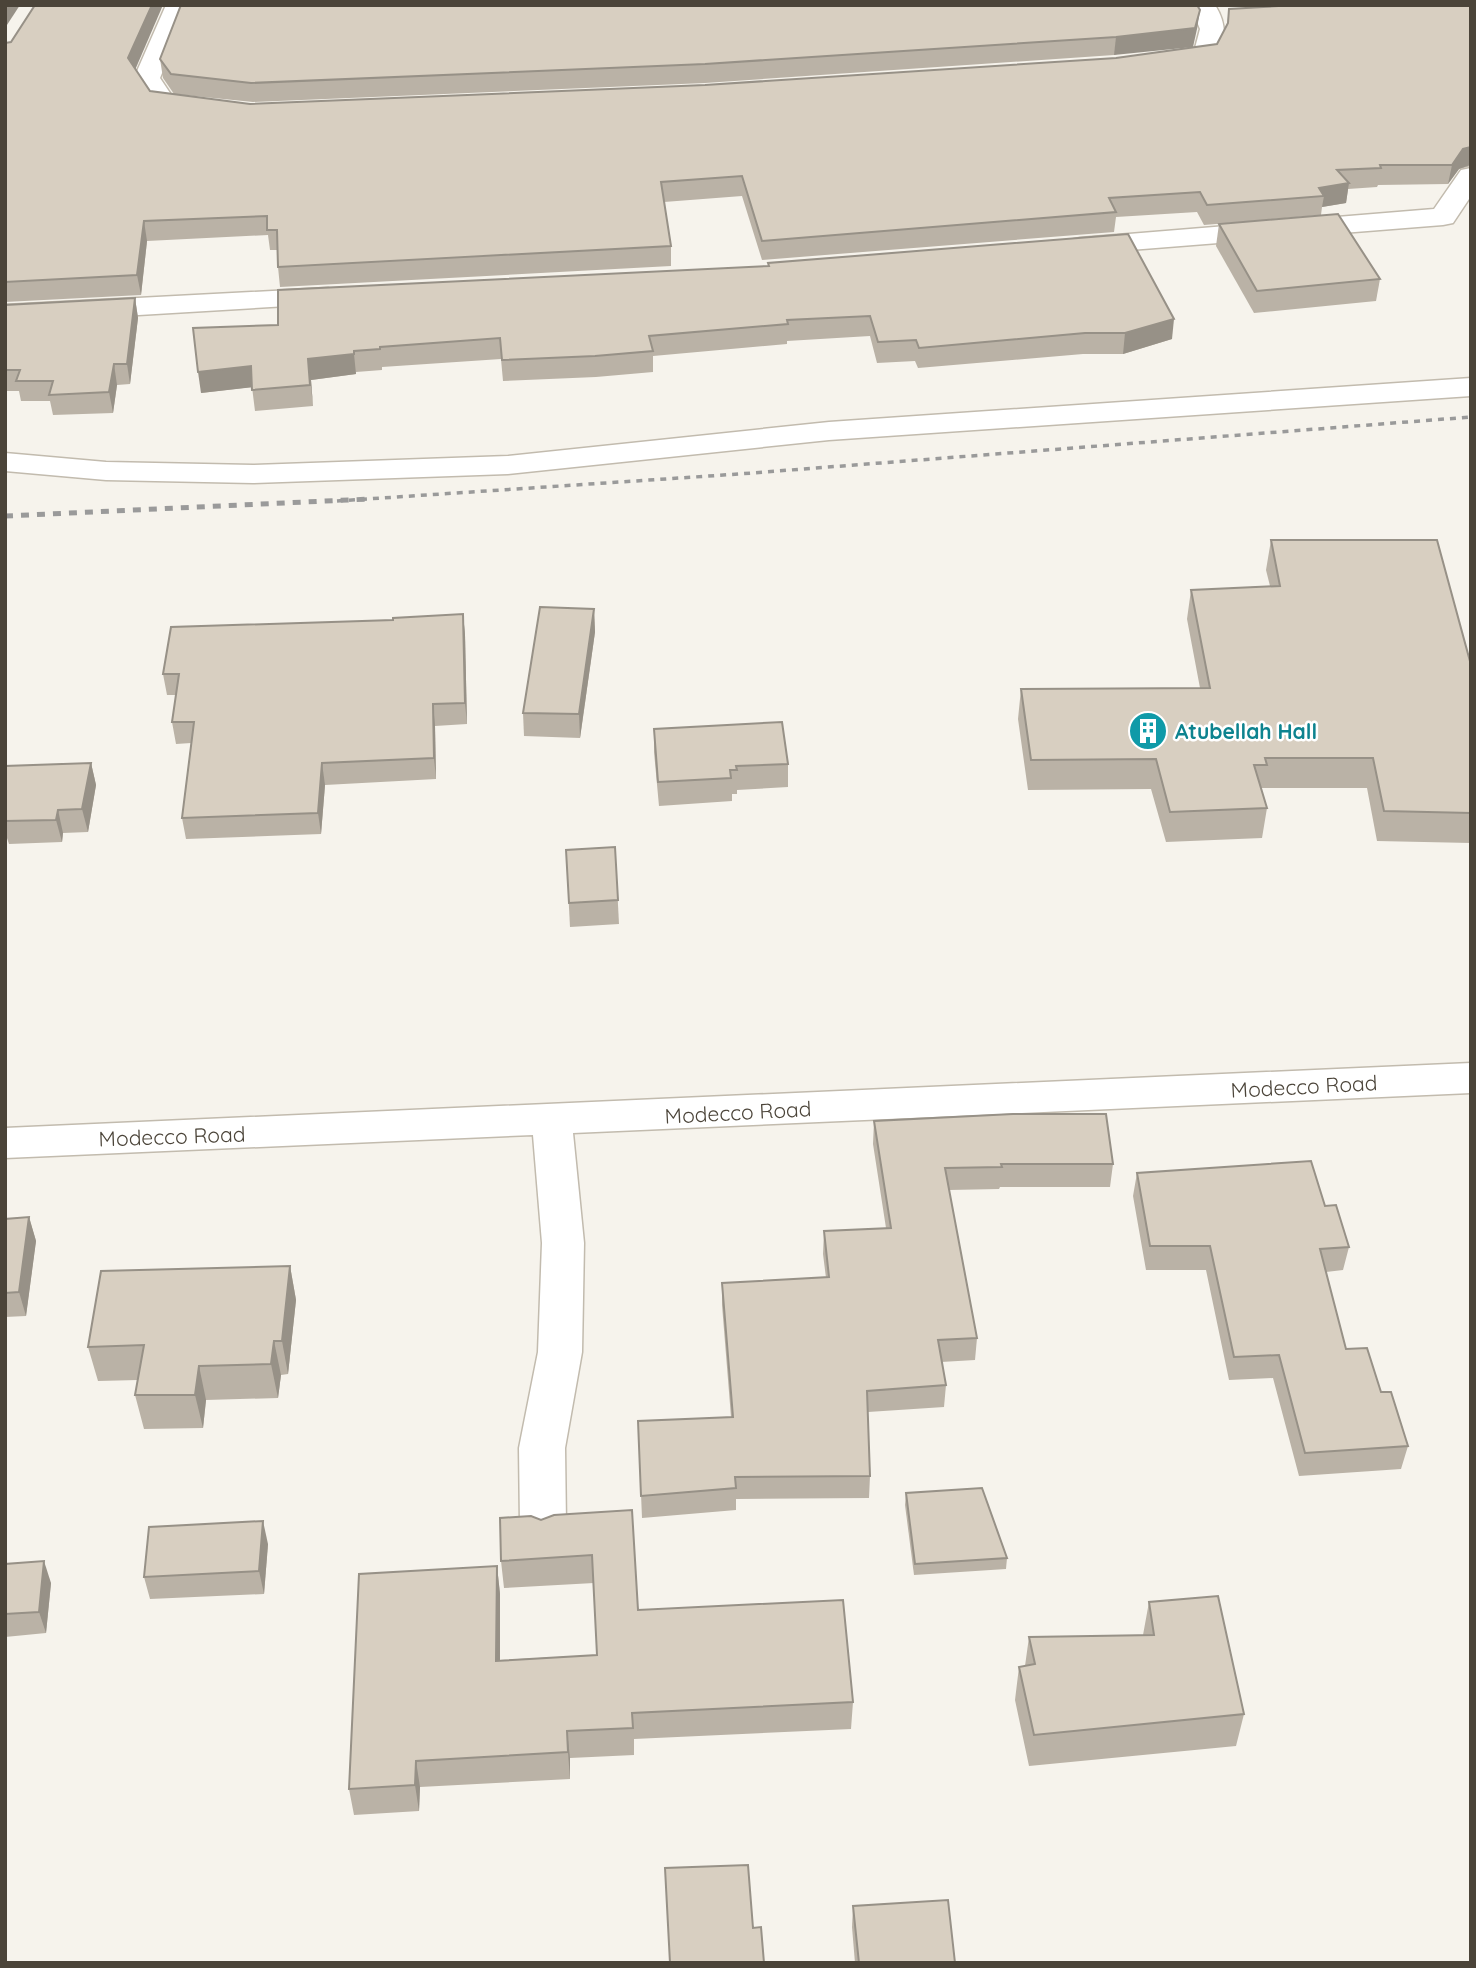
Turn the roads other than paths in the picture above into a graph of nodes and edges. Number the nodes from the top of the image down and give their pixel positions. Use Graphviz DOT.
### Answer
graph roads {
  1 [pos="178,5"];
  2 [pos="1207,12"];
  3 [pos="1238,17"];
  4 [pos="1140,62"];
  5 [pos="228,111"];
  6 [pos="1471,176"];
  7 [pos="1443,217"];
  8 [pos="1471,226"];
  9 [pos="1054,248"];
  10 [pos="359,296"];
  11 [pos="5,314"];
  12 [pos="1471,387"];
  13 [pos="5,462"];
  14 [pos="1471,1078"];
  15 [pos="552,1120"];
  16 [pos="5,1143"];
  17 [pos="543,1525"];
  1 -- 5 [label="street"];
  2 -- 3 [label="street"];
  2 -- 4 [label="street"];
  6 -- 7 [label="street"];
  7 -- 8 [label="street"];
  7 -- 9 [label="street"];
  10 -- 11 [label="street"];
  12 -- 13 [label="street"];
  14 -- 15 [label="street, Modecco Road"];
  15 -- 16 [label="street, Modecco Road"];
  15 -- 17 [label="street"];
}
